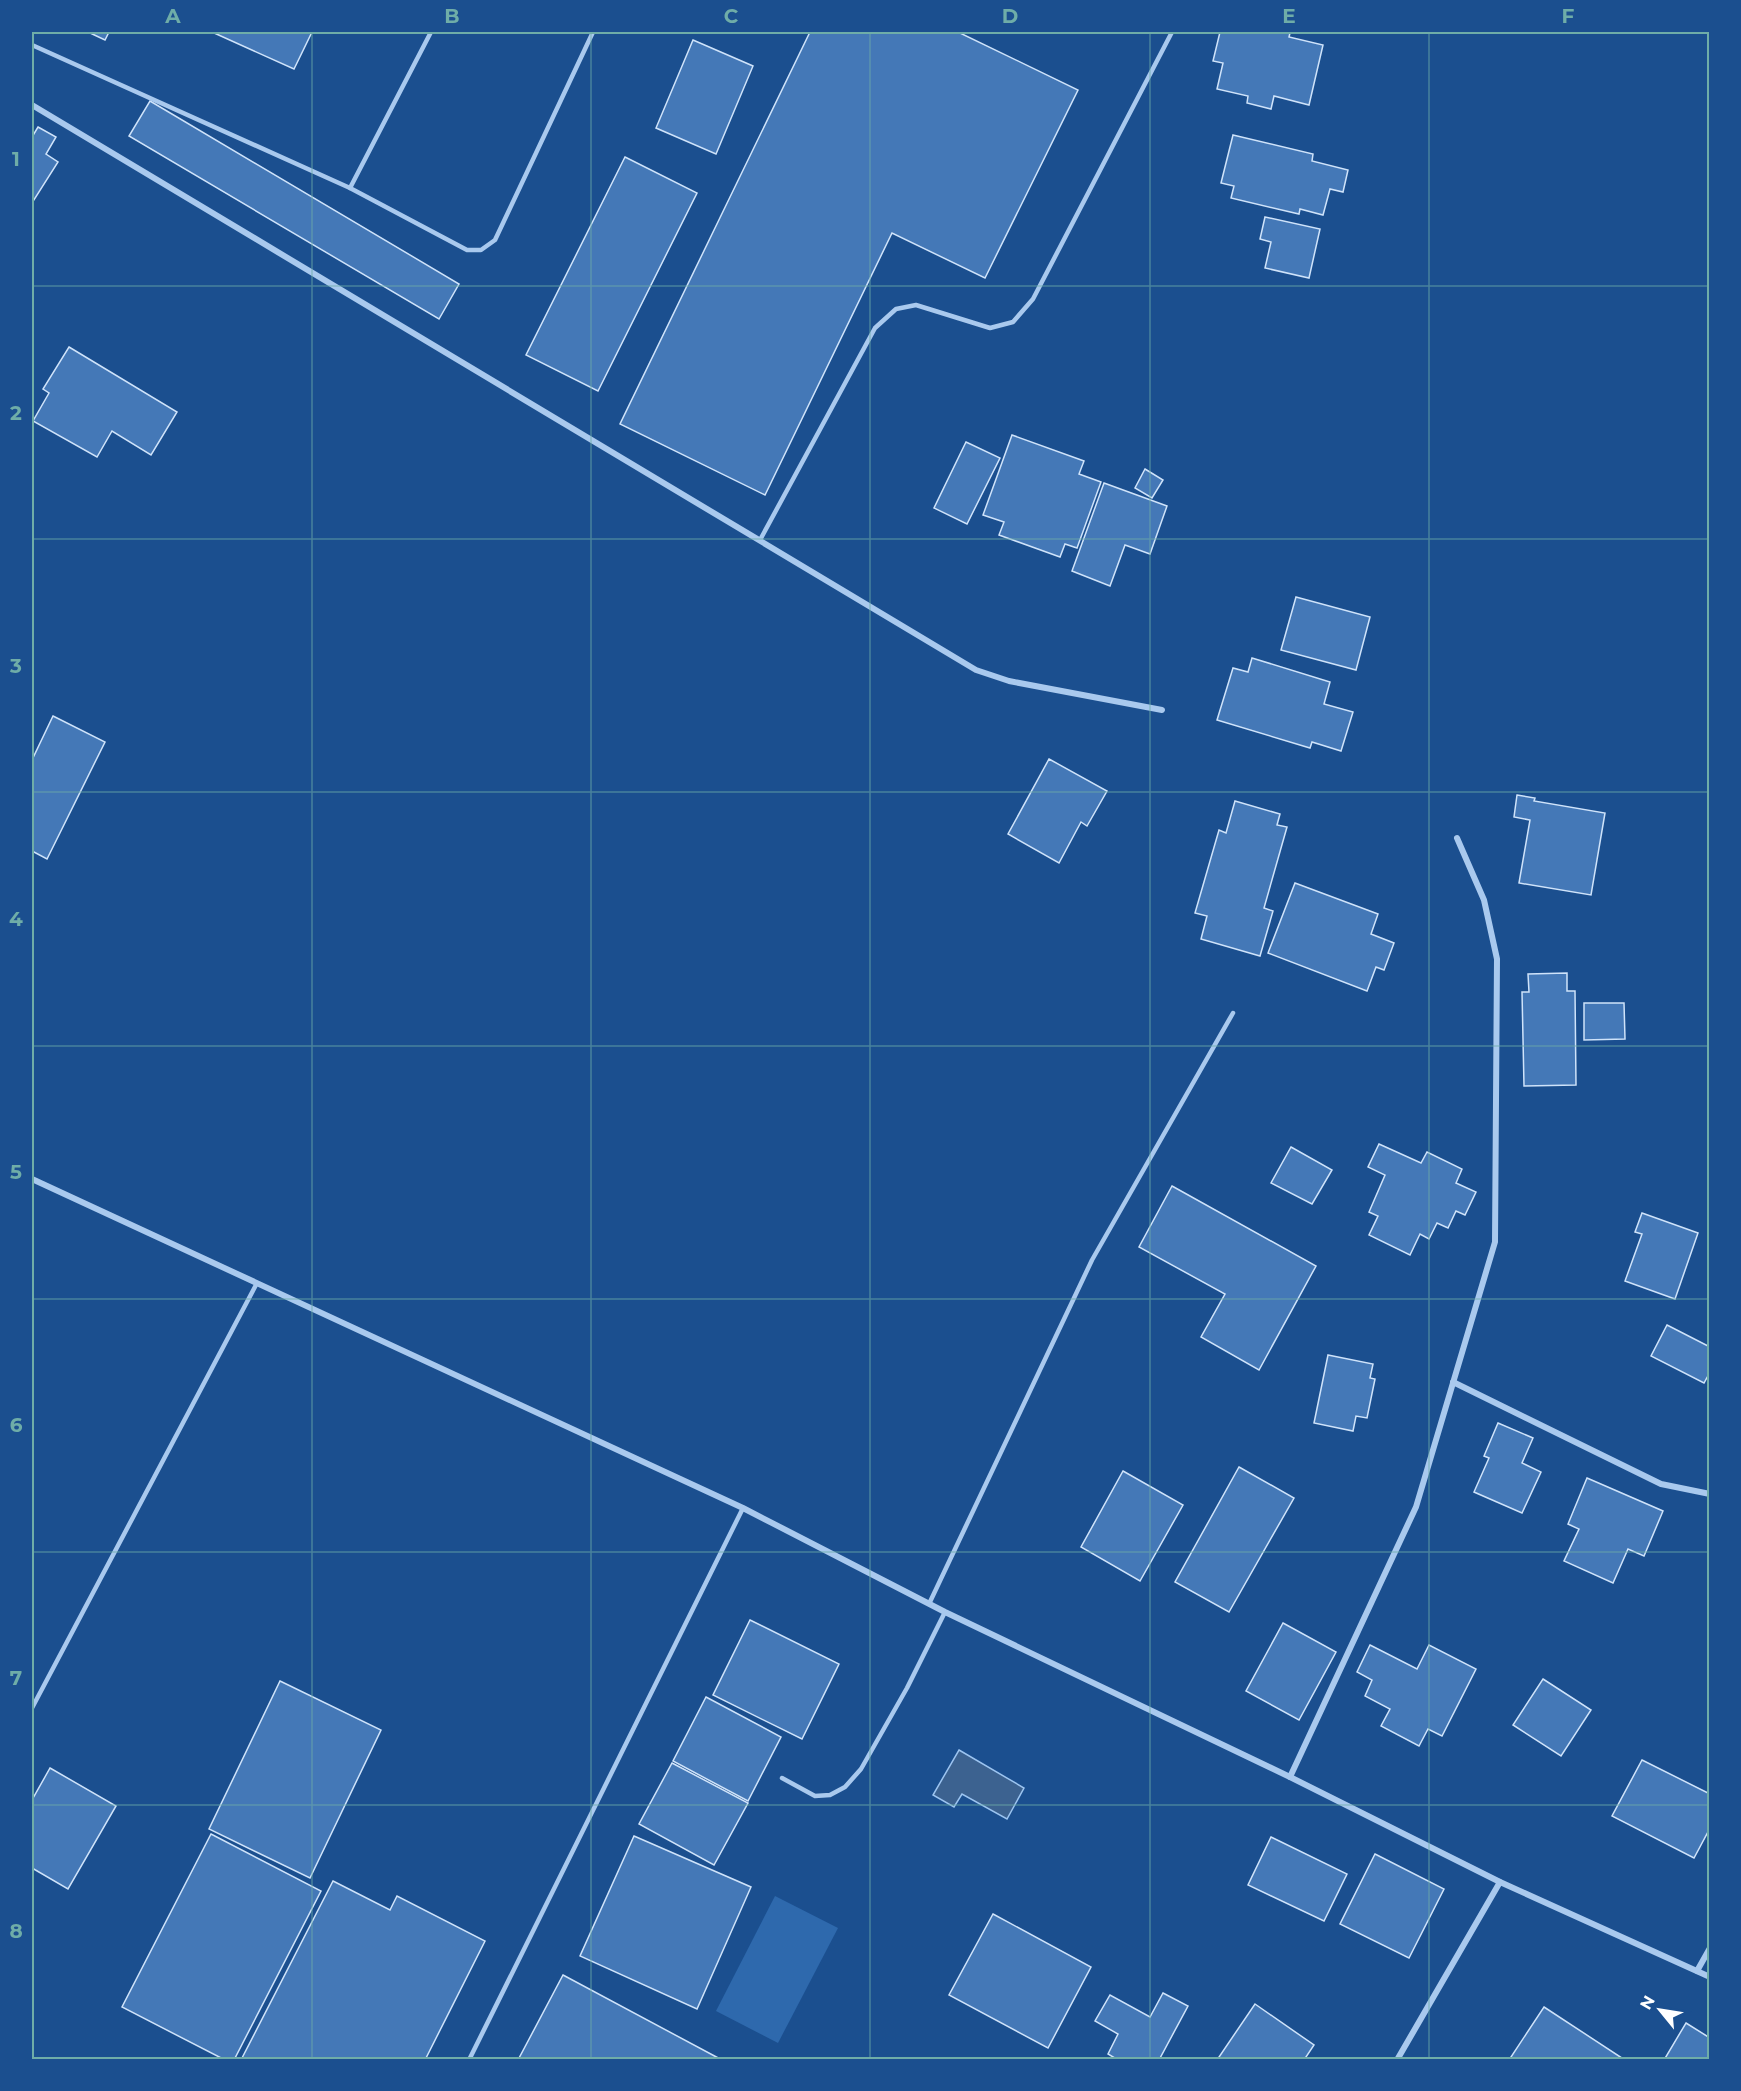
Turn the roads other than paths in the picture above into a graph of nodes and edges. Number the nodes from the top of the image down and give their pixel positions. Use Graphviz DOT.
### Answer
graph roads {
  1 [pos="431,32"];
  2 [pos="593,32"];
  3 [pos="1172,32"];
  4 [pos="32,45"];
  5 [pos="32,105"];
  6 [pos="350,188"];
  7 [pos="760,540"];
  8 [pos="1162,710"];
  9 [pos="1457,838"];
  10 [pos="1233,1013"];
  11 [pos="32,1179"];
  12 [pos="257,1283"];
  13 [pos="1454,1382"];
  14 [pos="1710,1494"];
  15 [pos="743,1508"];
  16 [pos="929,1604"];
  17 [pos="945,1612"];
  18 [pos="32,1708"];
  19 [pos="1290,1777"];
  20 [pos="782,1778"];
  21 [pos="1500,1882"];
  22 [pos="1710,1948"];
  23 [pos="1697,1971"];
  24 [pos="1710,1977"];
  25 [pos="470,2058"];
  26 [pos="1397,2060"];
  1 -- 6 [label="lane"];
  2 -- 6 [label="lane"];
  3 -- 7 [label="lane"];
  4 -- 6 [label="lane"];
  5 -- 7 [label="street"];
  7 -- 8 [label="street"];
  9 -- 13 [label="street"];
  10 -- 16 [label="lane"];
  11 -- 12 [label="street"];
  12 -- 15 [label="street"];
  12 -- 18 [label="lane"];
  13 -- 14 [label="street"];
  13 -- 19 [label="street"];
  15 -- 16 [label="street"];
  15 -- 25 [label="lane"];
  16 -- 17 [label="street"];
  17 -- 19 [label="street"];
  17 -- 20 [label="lane"];
  19 -- 21 [label="street"];
  21 -- 23 [label="street"];
  21 -- 26 [label="street"];
  22 -- 23 [label="street"];
  23 -- 24 [label="street"];
}
